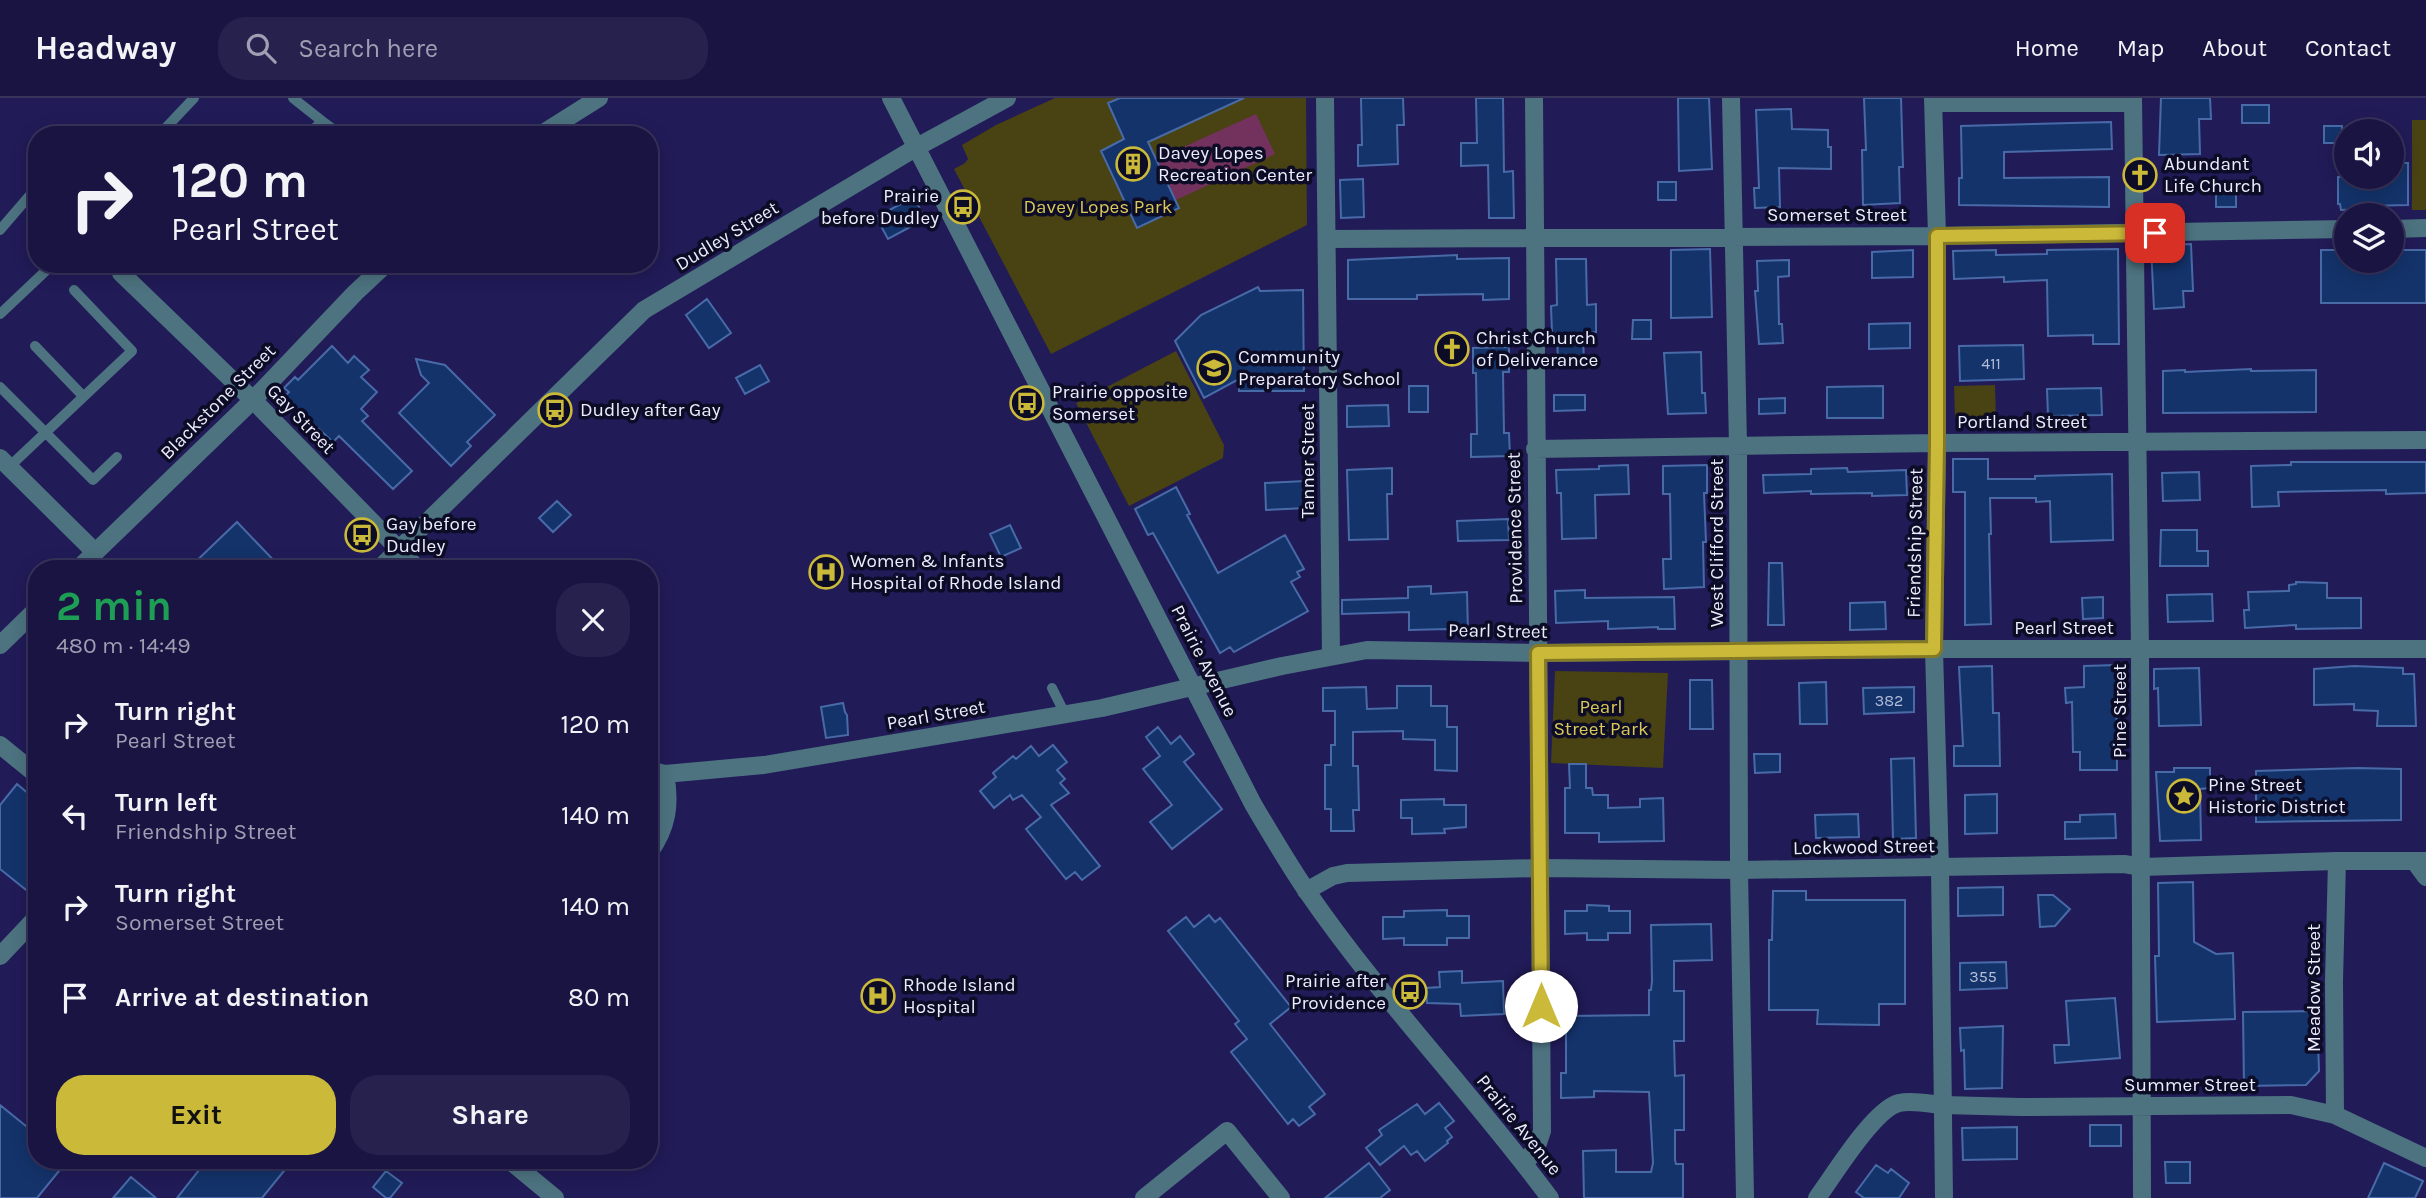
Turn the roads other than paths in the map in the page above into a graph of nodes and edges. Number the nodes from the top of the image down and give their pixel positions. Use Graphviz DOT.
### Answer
graph roads {
  1 [pos="194,98"];
  2 [pos="293,98"];
  3 [pos="599,98"];
  4 [pos="891,98"];
  5 [pos="1007,98"];
  6 [pos="1325,98"];
  7 [pos="1534,98"];
  8 [pos="1731,98"];
  9 [pos="1933,101"];
  10 [pos="2133,101"];
  11 [pos="322,121"];
  12 [pos="168,126"];
  13 [pos="317,126"];
  14 [pos="329,126"];
  15 [pos="554,126"];
  16 [pos="917,147"];
  17 [pos="28,197"];
  18 [pos="2426,228"];
  19 [pos="2334,229"];
  20 [pos="2404,229"];
  21 [pos="0,230"];
  22 [pos="2134,233"];
  23 [pos="1732,236"];
  24 [pos="1937,236"];
  25 [pos="1535,238"];
  26 [pos="1328,239"];
  27 [pos="43,273"];
  28 [pos="129,273"];
  29 [pos="376,273"];
  30 [pos="74,290"];
  31 [pos="0,314"];
  32 [pos="35,346"];
  33 [pos="0,387"];
  34 [pos="83,397"];
  35 [pos="253,400"];
  36 [pos="45,432"];
  37 [pos="2426,440"];
  38 [pos="2137,442"];
  39 [pos="1937,443"];
  40 [pos="1738,446"];
  41 [pos="1535,449"];
  42 [pos="117,457"];
  43 [pos="5,462"];
  44 [pos="398,550"];
  45 [pos="95,552"];
  46 [pos="87,560"];
  47 [pos="388,560"];
  48 [pos="409,560"];
  49 [pos="28,618"];
  50 [pos="0,645"];
  51 [pos="1934,649"];
  52 [pos="2140,649"];
  53 [pos="2426,649"];
  54 [pos="1538,653"];
  55 [pos="1739,653"];
  56 [pos="1331,655"];
  57 [pos="1194,685"];
  58 [pos="1052,688"];
  59 [pos="1065,714"];
  60 [pos="0,746"];
  61 [pos="28,768"];
  62 [pos="658,772"];
  63 [pos="658,774"];
  64 [pos="658,837"];
  65 [pos="2337,861"];
  66 [pos="2420,862"];
  67 [pos="1940,866"];
  68 [pos="2142,867"];
  69 [pos="1540,868"];
  70 [pos="1739,870"];
  71 [pos="2426,877"];
  72 [pos="1306,891"];
  73 [pos="28,926"];
  74 [pos="0,956"];
  75 [pos="1944,1105"];
  76 [pos="2143,1107"];
  77 [pos="2335,1115"];
  78 [pos="2426,1158"];
  79 [pos="1525,1164"];
  80 [pos="520,1169"];
  81 [pos="555,1198"];
  82 [pos="1144,1198"];
  83 [pos="1281,1198"];
  84 [pos="1550,1198"];
  85 [pos="1745,1198"];
  86 [pos="1816,1198"];
  87 [pos="1944,1198"];
  88 [pos="2142,1198"];
  1 -- 12 [label="lane"];
  2 -- 11 [label="lane"];
  3 -- 15 [label="street"];
  4 -- 16 [label="street, Prairie Avenue"];
  5 -- 16 [label="street, Dudley Street"];
  6 -- 26 [label="street, Tanner Street"];
  7 -- 25 [label="street, Providence Street"];
  8 -- 23 [label="street, West Clifford Street"];
  9 -- 10 [label="street"];
  9 -- 24 [label="street, Friendship Street"];
  10 -- 22 [label="street, Pine Street"];
  11 -- 13 [label="lane"];
  11 -- 14 [label="lane"];
  16 -- 44 [label="street, Dudley Street"];
  16 -- 57 [label="street, Prairie Avenue"];
  17 -- 21 [label="lane"];
  18 -- 20 [label="street"];
  19 -- 22 [label="street, Somerset Street"];
  22 -- 24 [label="street, Somerset Street"];
  22 -- 38 [label="street, Pine Street"];
  23 -- 24 [label="street, Somerset Street"];
  23 -- 25 [label="street, Somerset Street"];
  23 -- 40 [label="street, West Clifford Street"];
  24 -- 39 [label="street, Friendship Street"];
  25 -- 26 [label="street, Somerset Street"];
  25 -- 41 [label="street, Providence Street"];
  26 -- 56 [label="street, Tanner Street"];
  27 -- 31 [label="lane"];
  28 -- 35 [label="street, Gay Street"];
  29 -- 35 [label="street, Blackstone Street"];
  30 -- 34 [label="lane"];
  32 -- 34 [label="lane"];
  33 -- 36 [label="lane"];
  34 -- 36 [label="lane"];
  35 -- 44 [label="street, Gay Street"];
  35 -- 45 [label="street, Blackstone Street"];
  36 -- 42 [label="lane"];
  36 -- 43 [label="lane"];
  37 -- 38 [label="street, Portland Street"];
  38 -- 39 [label="street, Portland Street"];
  38 -- 52 [label="street, Pine Street"];
  39 -- 40 [label="street, Portland Street"];
  39 -- 51 [label="street, Friendship Street"];
  40 -- 41 [label="street, Portland Street"];
  40 -- 55 [label="street, West Clifford Street"];
  41 -- 54 [label="street, Providence Street"];
  43 -- 45 [label="street"];
  44 -- 47 [label="street, Dudley Street"];
  44 -- 48 [label="street, Gay Street"];
  45 -- 46 [label="street, Blackstone Street"];
  49 -- 50 [label="street"];
  51 -- 52 [label="street, Pearl Street"];
  51 -- 55 [label="street, Pearl Street"];
  51 -- 67 [label="street, Friendship Street"];
  52 -- 53 [label="street, Pearl Street"];
  52 -- 68 [label="street, Pine Street"];
  54 -- 55 [label="street, Pearl Street"];
  54 -- 56 [label="street, Pearl Street"];
  54 -- 69 [label="street, Providence Street"];
  55 -- 70 [label="street, West Clifford Street"];
  56 -- 57 [label="street, Pearl Street"];
  57 -- 59 [label="street, Pearl Street"];
  57 -- 72 [label="street, Prairie Avenue"];
  58 -- 59 [label="lane"];
  59 -- 62 [label="street, Pearl Street"];
  60 -- 61 [label="street"];
  63 -- 64 [label="street, Pearl Street"];
  65 -- 66 [label="street, Lockwood Street"];
  65 -- 68 [label="street, Lockwood Street"];
  65 -- 77 [label="street, Meadow Street"];
  66 -- 71 [label="street"];
  67 -- 68 [label="street, Lockwood Street"];
  67 -- 70 [label="street, Lockwood Street"];
  67 -- 75 [label="street, Friendship Street"];
  68 -- 76 [label="street, Pine Street"];
  69 -- 70 [label="street, Lockwood Street"];
  69 -- 72 [label="street, Lockwood Street"];
  69 -- 79 [label="street, Providence Street"];
  70 -- 85 [label="street, West Clifford Street"];
  72 -- 79 [label="street, Prairie Avenue"];
  73 -- 74 [label="street"];
  75 -- 76 [label="street, Summer Street"];
  75 -- 86 [label="street, Summer Street"];
  75 -- 87 [label="street, Friendship Street"];
  76 -- 77 [label="street, Summer Street"];
  76 -- 88 [label="street, Pine Street"];
  77 -- 78 [label="street, Summer Street"];
  79 -- 84 [label="street, Prairie Avenue"];
  80 -- 81 [label="street"];
  82 -- 83 [label="street"];
}
